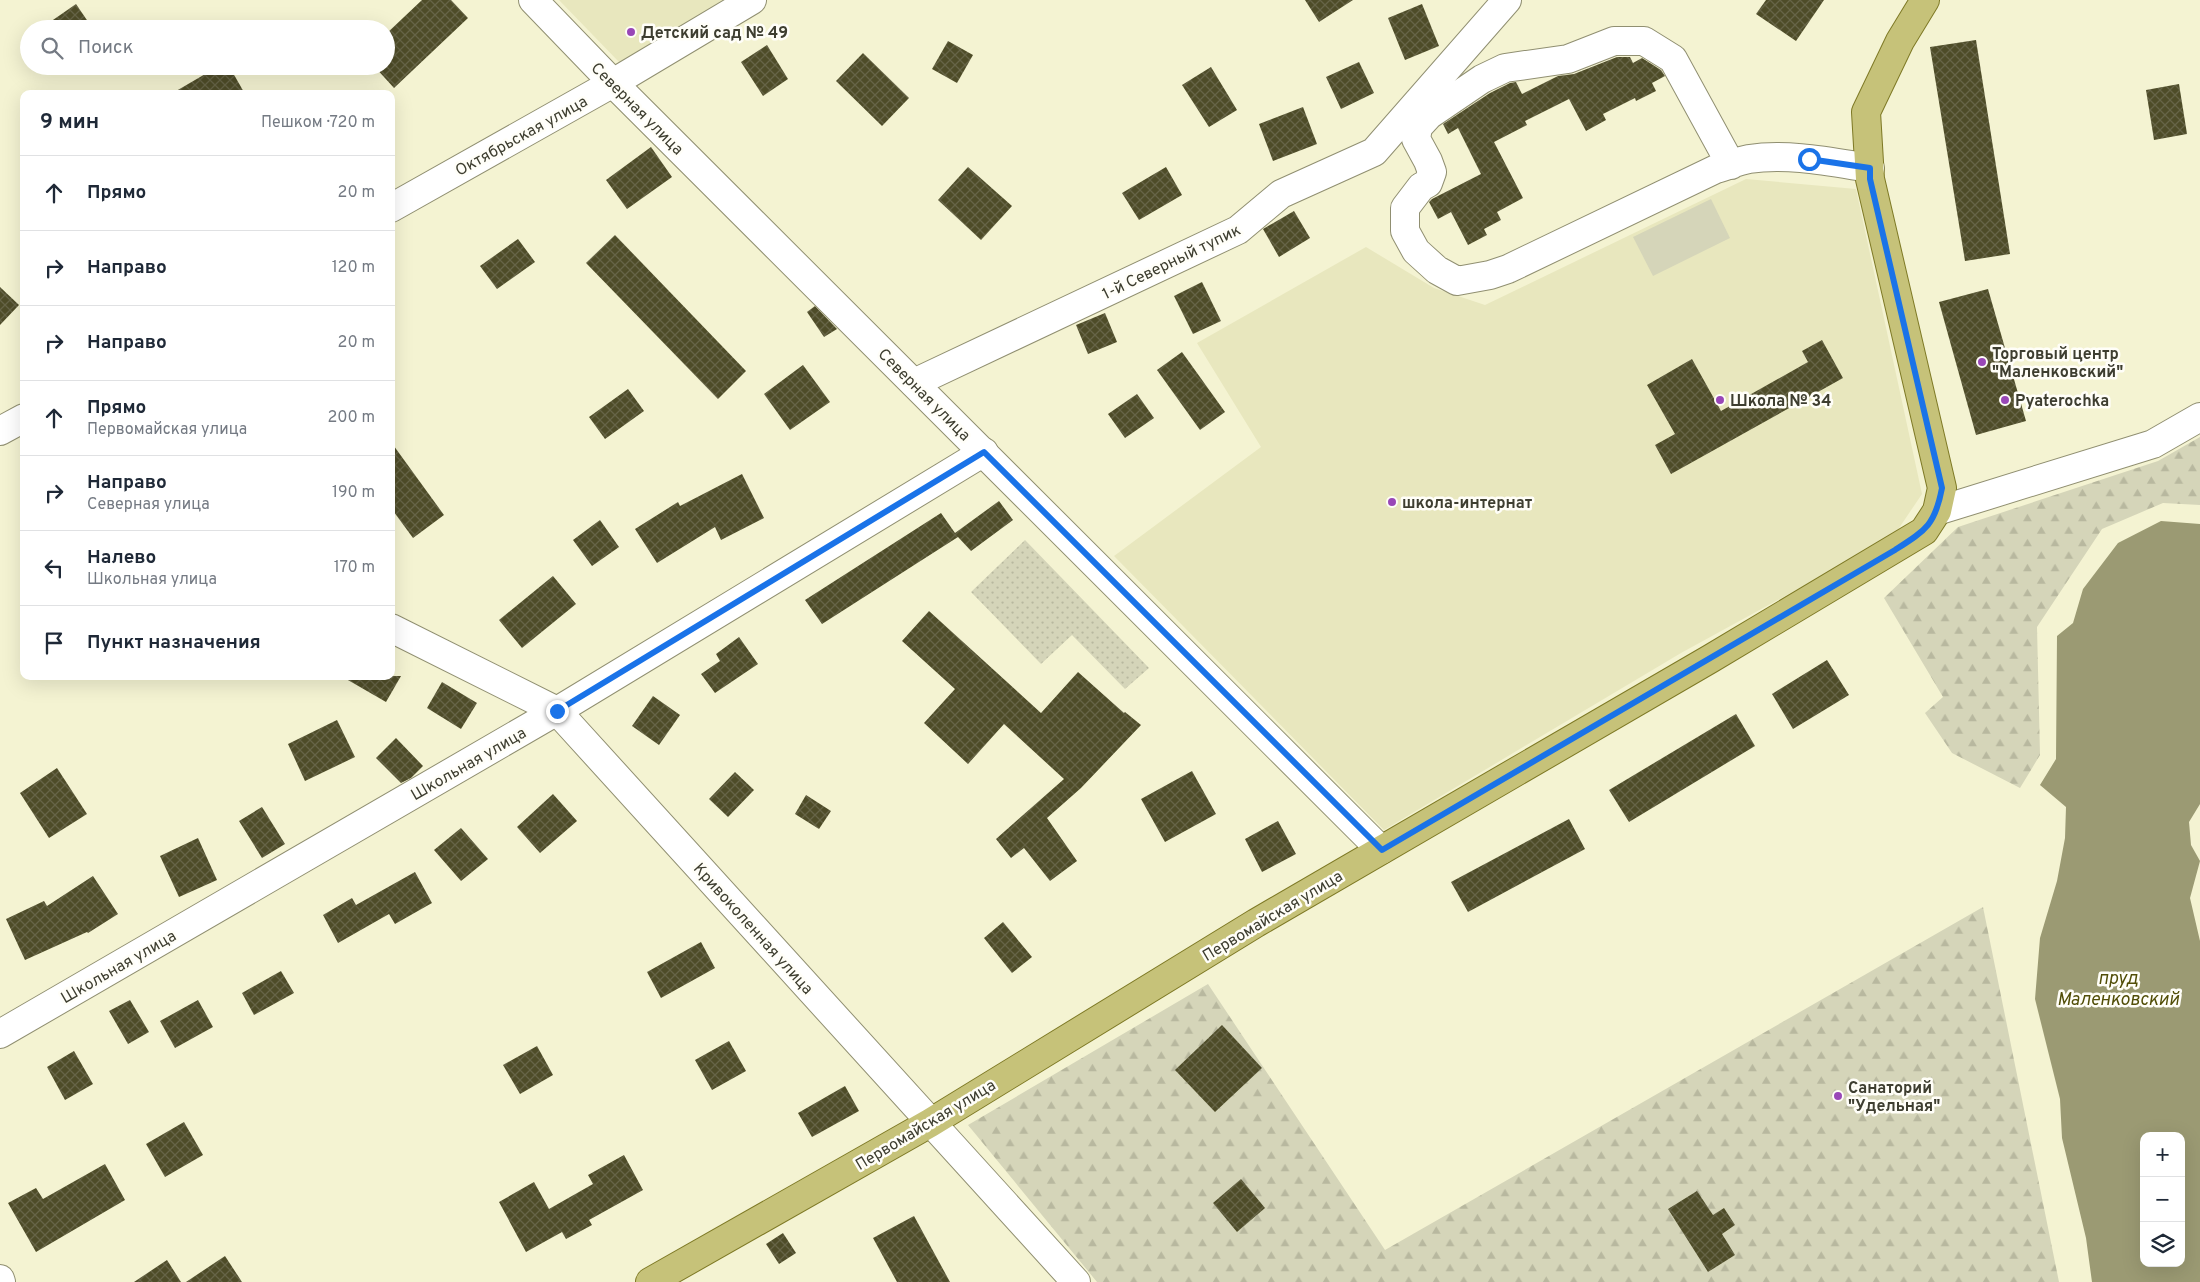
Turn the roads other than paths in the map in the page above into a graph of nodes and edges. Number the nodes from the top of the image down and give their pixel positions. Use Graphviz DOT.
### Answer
graph roads {
  1 [pos="533,0"];
  2 [pos="752,0"];
  3 [pos="1507,0"];
  4 [pos="1925,0"];
  5 [pos="613,83"];
  6 [pos="1732,164"];
  7 [pos="1870,168"];
  8 [pos="395,206"];
  9 [pos="914,383"];
  10 [pos="2200,417"];
  11 [pos="20,420"];
  12 [pos="0,431"];
  13 [pos="20,441"];
  14 [pos="984,452"];
  15 [pos="1938,511"];
  16 [pos="395,630"];
  17 [pos="557,711"];
  18 [pos="1382,850"];
  19 [pos="0,1034"];
  20 [pos="930,1123"];
  21 [pos="650,1282"];
  22 [pos="1076,1282"];
  1 -- 5 [label="street, Северная улица"];
  2 -- 5 [label="street, Октябрьская улица"];
  3 -- 9 [label="street, 1-й Северный тупик"];
  4 -- 7 [label="main road"];
  5 -- 8 [label="street, Октябрьская улица"];
  5 -- 9 [label="street, Северная улица"];
  6 -- 6 [label="street"];
  6 -- 7 [label="street"];
  7 -- 15 [label="main road"];
  9 -- 14 [label="street, Северная улица"];
  10 -- 15 [label="street"];
  11 -- 12 [label="street"];
  12 -- 13 [label="street"];
  14 -- 17 [label="street, Школьная улица"];
  14 -- 18 [label="street, Северная улица"];
  15 -- 18 [label="main road, Первомайская улица"];
  16 -- 17 [label="street, Кривоколенная улица"];
  17 -- 19 [label="street, Школьная улица"];
  17 -- 20 [label="street, Кривоколенная улица"];
  18 -- 20 [label="main road, Первомайская улица"];
  20 -- 21 [label="main road, Первомайская улица"];
  20 -- 22 [label="street, Кривоколенная улица"];
}
